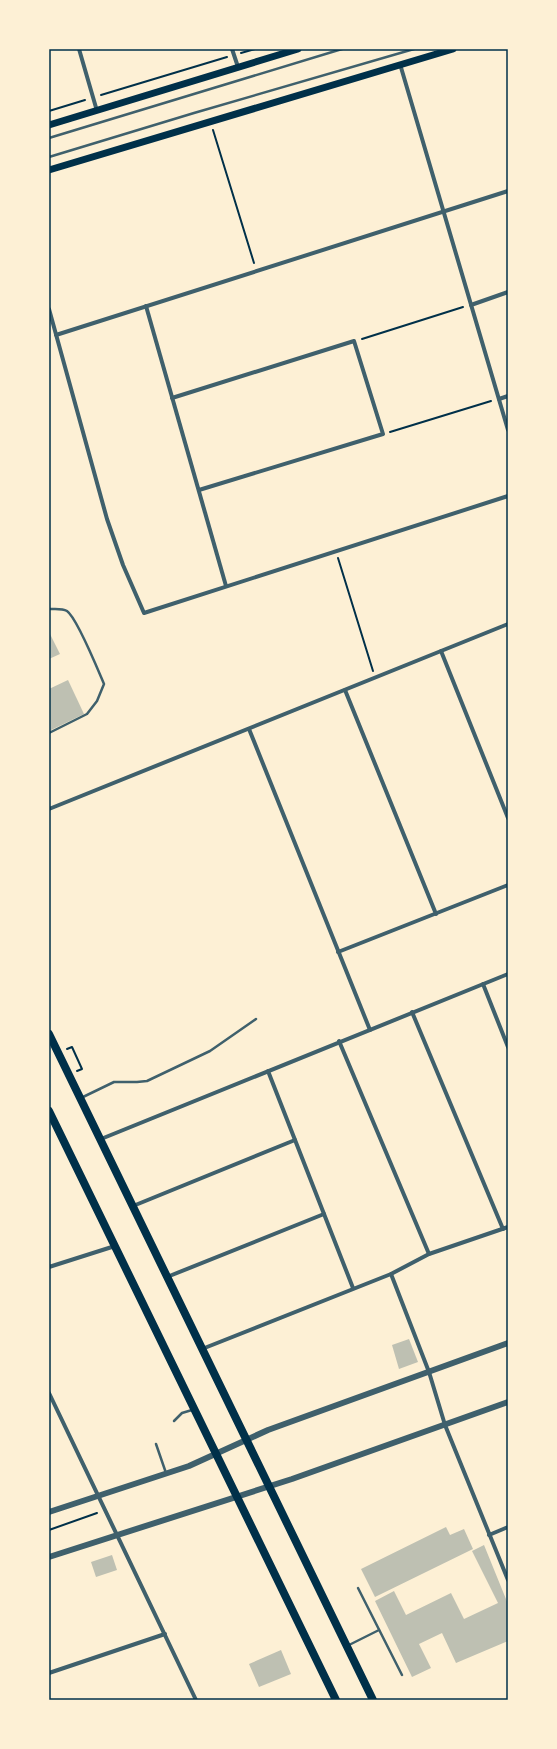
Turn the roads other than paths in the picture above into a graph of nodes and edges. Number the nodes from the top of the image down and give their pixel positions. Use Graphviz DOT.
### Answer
graph roads {
  1 [pos="79,49"];
  2 [pos="232,49"];
  3 [pos="298,49"];
  4 [pos="342,49"];
  5 [pos="414,49"];
  6 [pos="453,49"];
  7 [pos="400,64"];
  8 [pos="238,67"];
  9 [pos="97,111"];
  10 [pos="49,125"];
  11 [pos="49,138"];
  12 [pos="49,157"];
  13 [pos="49,170"];
  14 [pos="508,191"];
  15 [pos="444,212"];
  16 [pos="508,292"];
  17 [pos="471,305"];
  18 [pos="146,306"];
  19 [pos="49,309"];
  20 [pos="56,335"];
  21 [pos="508,396"];
  22 [pos="172,398"];
  23 [pos="499,398"];
  24 [pos="508,430"];
  25 [pos="199,490"];
  26 [pos="508,496"];
  27 [pos="226,586"];
  28 [pos="49,609"];
  29 [pos="508,624"];
  30 [pos="441,651"];
  31 [pos="345,690"];
  32 [pos="248,729"];
  33 [pos="49,733"];
  34 [pos="49,809"];
  35 [pos="508,818"];
  36 [pos="508,885"];
  37 [pos="436,914"];
  38 [pos="338,952"];
  39 [pos="508,974"];
  40 [pos="483,984"];
  41 [pos="412,1012"];
  42 [pos="256,1019"];
  43 [pos="370,1030"];
  44 [pos="49,1034"];
  45 [pos="339,1041"];
  46 [pos="508,1047"];
  47 [pos="268,1071"];
  48 [pos="80,1099"];
  49 [pos="49,1111"];
  50 [pos="100,1140"];
  51 [pos="296,1140"];
  52 [pos="133,1206"];
  53 [pos="324,1214"];
  54 [pos="508,1227"];
  55 [pos="502,1228"];
  56 [pos="114,1246"];
  57 [pos="429,1254"];
  58 [pos="49,1267"];
  59 [pos="391,1274"];
  60 [pos="167,1277"];
  61 [pos="353,1288"];
  62 [pos="508,1343"];
  63 [pos="202,1350"];
  64 [pos="429,1372"];
  65 [pos="49,1393"];
  66 [pos="508,1402"];
  67 [pos="194,1409"];
  68 [pos="174,1421"];
  69 [pos="445,1425"];
  70 [pos="246,1440"];
  71 [pos="156,1444"];
  72 [pos="215,1454"];
  73 [pos="167,1473"];
  74 [pos="268,1487"];
  75 [pos="98,1496"];
  76 [pos="236,1497"];
  77 [pos="49,1512"];
  78 [pos="508,1527"];
  79 [pos="117,1535"];
  80 [pos="489,1535"];
  81 [pos="49,1557"];
  82 [pos="508,1580"];
  83 [pos="358,1588"];
  84 [pos="379,1630"];
  85 [pos="164,1634"];
  86 [pos="347,1646"];
  87 [pos="49,1673"];
  88 [pos="402,1675"];
  89 [pos="196,1700"];
  90 [pos="336,1700"];
  91 [pos="373,1700"];
  1 -- 9 [label="street"];
  2 -- 8 [label="street"];
  3 -- 8 [label="main road"];
  4 -- 11 [label="lane"];
  5 -- 12 [label="lane"];
  6 -- 7 [label="main road"];
  7 -- 13 [label="main road"];
  7 -- 15 [label="street"];
  8 -- 9 [label="main road"];
  9 -- 10 [label="main road"];
  14 -- 15 [label="street"];
  15 -- 17 [label="street"];
  15 -- 18 [label="street"];
  16 -- 17 [label="street"];
  17 -- 23 [label="street"];
  18 -- 20 [label="street"];
  18 -- 22 [label="street"];
  19 -- 20 [label="street"];
  20 -- 27 [label="street"];
  21 -- 23 [label="street"];
  22 -- 25 [label="street"];
  22 -- 25 [label="street"];
  23 -- 24 [label="street"];
  25 -- 27 [label="street"];
  26 -- 27 [label="street"];
  28 -- 33 [label="lane"];
  29 -- 30 [label="street"];
  30 -- 31 [label="street"];
  30 -- 35 [label="street"];
  31 -- 32 [label="street"];
  31 -- 37 [label="street"];
  32 -- 34 [label="street"];
  32 -- 38 [label="street"];
  36 -- 37 [label="street"];
  37 -- 38 [label="street"];
  38 -- 43 [label="street"];
  39 -- 40 [label="street"];
  40 -- 41 [label="street"];
  40 -- 46 [label="street"];
  41 -- 43 [label="street"];
  41 -- 55 [label="street"];
  42 -- 48 [label="lane"];
  43 -- 45 [label="street"];
  44 -- 48 [label="main road"];
  45 -- 47 [label="street"];
  45 -- 57 [label="street"];
  47 -- 50 [label="street"];
  47 -- 51 [label="street"];
  48 -- 50 [label="main road"];
  49 -- 56 [label="main road"];
  50 -- 52 [label="main road"];
  51 -- 52 [label="street"];
  51 -- 53 [label="street"];
  52 -- 60 [label="main road"];
  53 -- 60 [label="street"];
  53 -- 61 [label="street"];
  54 -- 55 [label="street"];
  55 -- 57 [label="street"];
  56 -- 58 [label="street"];
  56 -- 67 [label="main road"];
  57 -- 59 [label="street"];
  59 -- 61 [label="street"];
  59 -- 64 [label="street"];
  60 -- 63 [label="main road"];
  61 -- 63 [label="street"];
  62 -- 64 [label="street"];
  63 -- 70 [label="main road"];
  64 -- 69 [label="street"];
  64 -- 70 [label="street"];
  65 -- 75 [label="street"];
  66 -- 69 [label="street"];
  67 -- 68 [label="lane"];
  67 -- 72 [label="main road"];
  69 -- 74 [label="street"];
  69 -- 80 [label="street"];
  70 -- 72 [label="street"];
  70 -- 74 [label="main road"];
  71 -- 73 [label="lane"];
  72 -- 73 [label="street"];
  72 -- 76 [label="main road"];
  73 -- 75 [label="street"];
  74 -- 76 [label="street"];
  74 -- 86 [label="main road"];
  75 -- 77 [label="street"];
  75 -- 79 [label="street"];
  76 -- 79 [label="street"];
  76 -- 90 [label="main road"];
  78 -- 80 [label="street"];
  79 -- 81 [label="street"];
  79 -- 85 [label="street"];
  80 -- 82 [label="street"];
  83 -- 84 [label="lane"];
  84 -- 86 [label="lane"];
  84 -- 88 [label="lane"];
  85 -- 87 [label="street"];
  85 -- 89 [label="street"];
  86 -- 91 [label="main road"];
}
